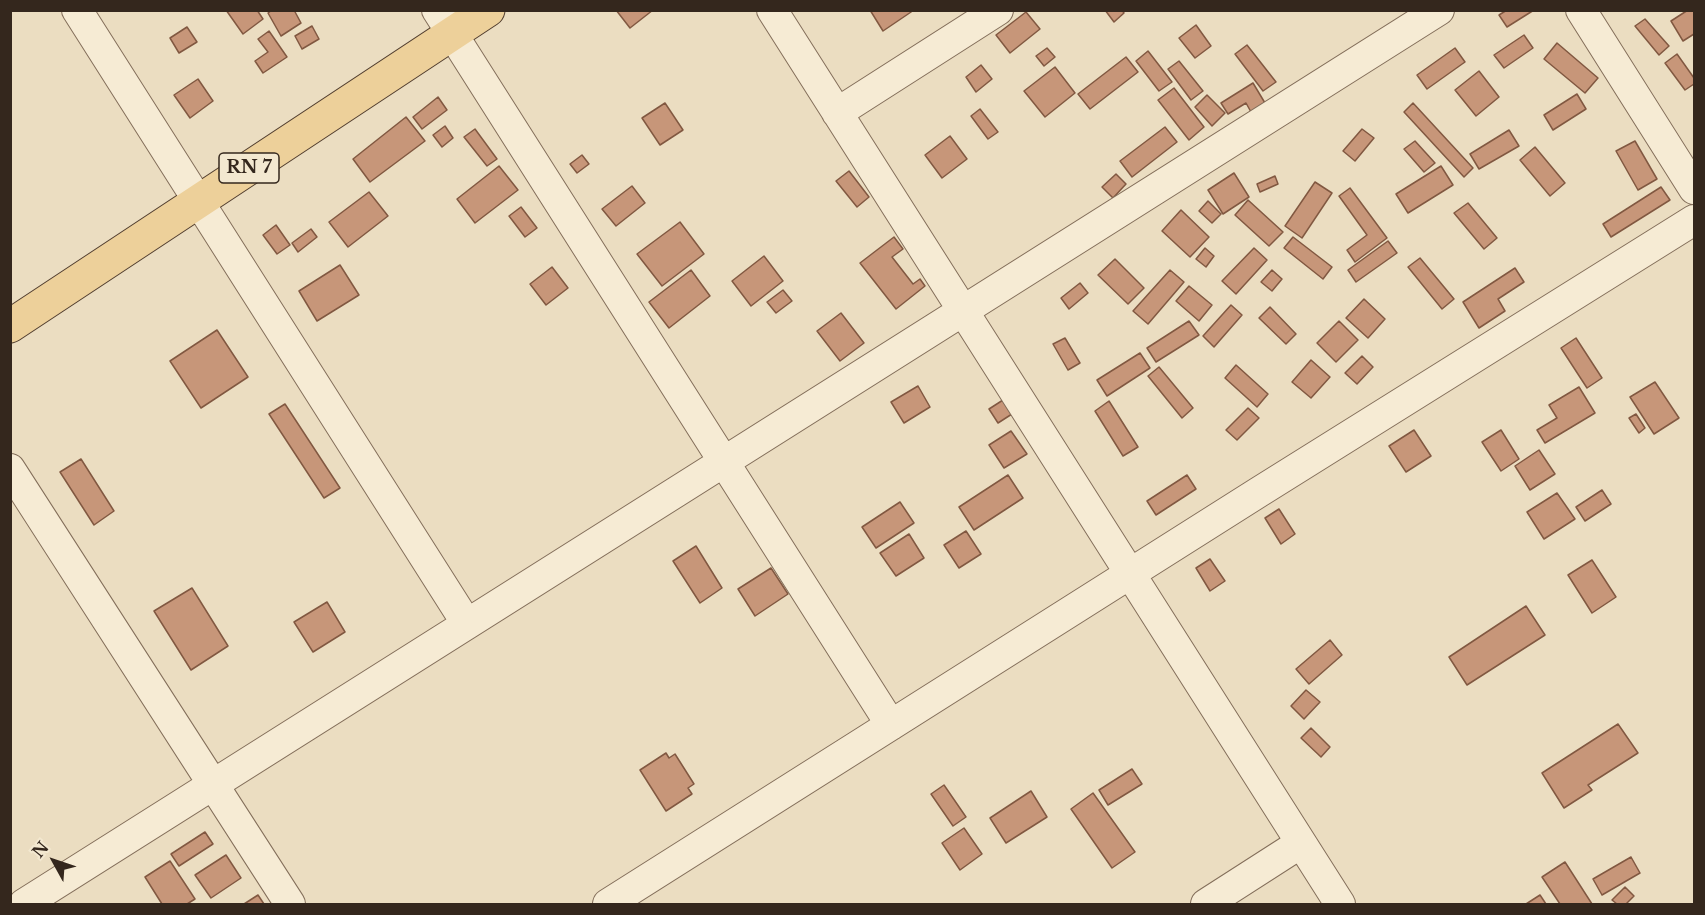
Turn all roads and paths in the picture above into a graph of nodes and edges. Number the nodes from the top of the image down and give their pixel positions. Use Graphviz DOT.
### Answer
graph roads {
  1 [pos="77,10"];
  2 [pos="488,10"];
  3 [pos="772,10"];
  4 [pos="998,10"];
  5 [pos="1439,10"];
  6 [pos="1581,10"];
  7 [pos="444,22"];
  8 [pos="837,113"];
  9 [pos="1695,189"];
  10 [pos="198,202"];
  11 [pos="1695,220"];
  12 [pos="963,312"];
  13 [pos="10,326"];
  14 [pos="724,462"];
  15 [pos="10,469"];
  16 [pos="1130,574"];
  17 [pos="468,624"];
  18 [pos="891,725"];
  19 [pos="213,785"];
  20 [pos="1301,843"];
  21 [pos="24,904"];
  22 [pos="290,904"];
  23 [pos="608,904"];
  24 [pos="1206,904"];
  25 [pos="1340,904"];
  1 -- 10 [label="street"];
  2 -- 7 [label="main road, RN 7"];
  3 -- 8 [label="street"];
  4 -- 8 [label="street"];
  5 -- 12 [label="street"];
  6 -- 9 [label="street"];
  7 -- 10 [label="main road, RN 7"];
  7 -- 14 [label="street"];
  8 -- 12 [label="street"];
  10 -- 13 [label="main road, RN 7"];
  10 -- 17 [label="street"];
  11 -- 16 [label="street"];
  12 -- 14 [label="street"];
  12 -- 16 [label="street"];
  14 -- 17 [label="street"];
  14 -- 18 [label="street"];
  15 -- 19 [label="street"];
  16 -- 18 [label="street"];
  16 -- 20 [label="street"];
  17 -- 19 [label="street"];
  18 -- 23 [label="street"];
  19 -- 21 [label="street"];
  19 -- 22 [label="street"];
  20 -- 24 [label="street"];
  20 -- 25 [label="street"];
}
